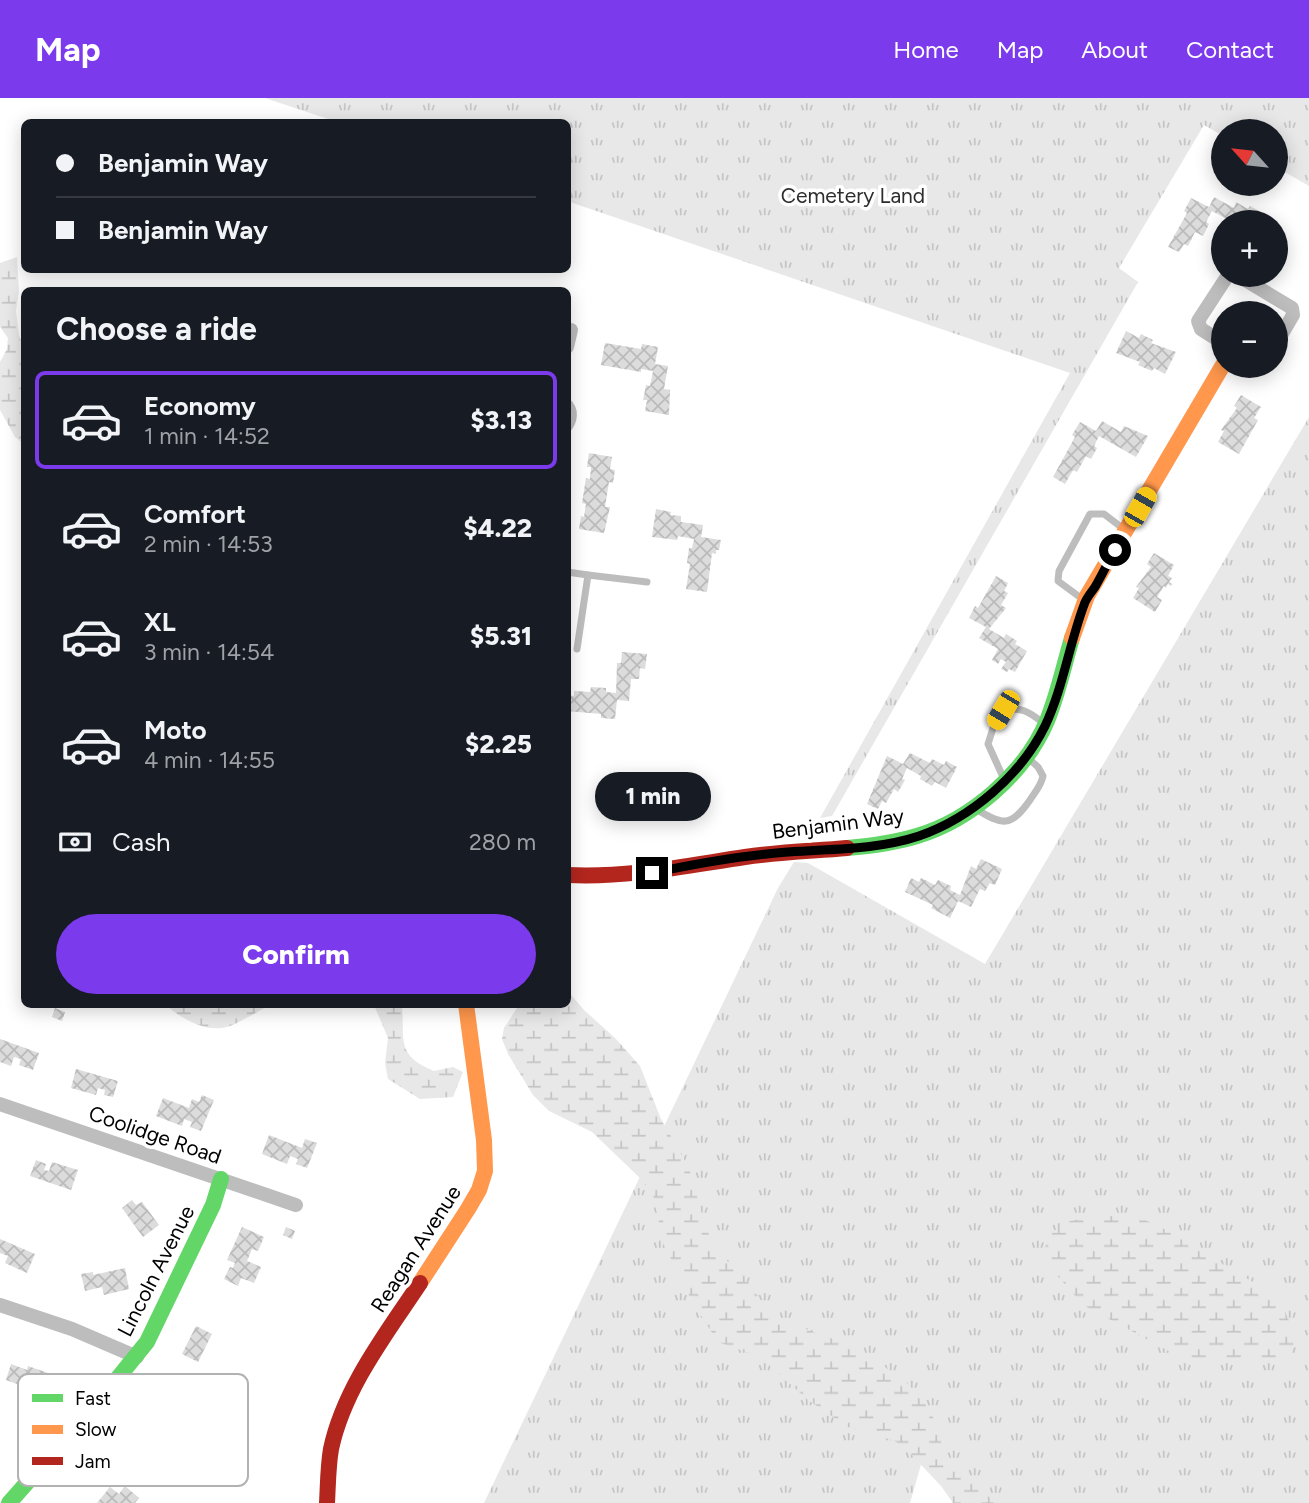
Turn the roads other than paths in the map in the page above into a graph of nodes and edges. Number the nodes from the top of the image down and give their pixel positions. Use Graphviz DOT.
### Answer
graph roads {
  1 [pos="1257,287"];
  2 [pos="1211,301"];
  3 [pos="1280,301"];
  4 [pos="1288,306"];
  5 [pos="1288,324"];
  6 [pos="1211,335"];
  7 [pos="1215,378"];
  8 [pos="1126,531"];
  9 [pos="571,573"];
  10 [pos="588,575"];
  11 [pos="647,582"];
  12 [pos="1085,601"];
  13 [pos="577,649"];
  14 [pos="1045,725"];
  15 [pos="1026,756"];
  16 [pos="1005,781"];
  17 [pos="973,807"];
  18 [pos="571,875"];
  19 [pos="467,1008"];
  20 [pos="0,1104"];
  21 [pos="220,1179"];
  22 [pos="296,1205"];
  23 [pos="0,1305"];
  24 [pos="136,1357"];
  25 [pos="121,1374"];
  26 [pos="24,1486"];
  27 [pos="9,1503"];
  28 [pos="327,1503"];
  1 -- 3 [label="street"];
  2 -- 6 [label="street"];
  4 -- 5 [label="street"];
  7 -- 8 [label="street, Benjamin Way"];
  8 -- 12 [label="street, Benjamin Way"];
  8 -- 12 [label="lane"];
  9 -- 10 [label="lane"];
  10 -- 11 [label="lane"];
  10 -- 13 [label="lane"];
  12 -- 14 [label="street, Benjamin Way"];
  14 -- 15 [label="street, Benjamin Way"];
  14 -- 16 [label="lane"];
  15 -- 16 [label="street, Benjamin Way"];
  15 -- 17 [label="lane"];
  16 -- 17 [label="street, Benjamin Way"];
  17 -- 18 [label="street, Benjamin Way"];
  19 -- 28 [label="street, Reagan Avenue"];
  20 -- 21 [label="street, Coolidge Road"];
  21 -- 22 [label="street, Coolidge Road"];
  21 -- 24 [label="street, Lincoln Avenue"];
  23 -- 24 [label="street"];
  24 -- 25 [label="street, Lincoln Avenue"];
  26 -- 27 [label="street, Lincoln Avenue"];
}
